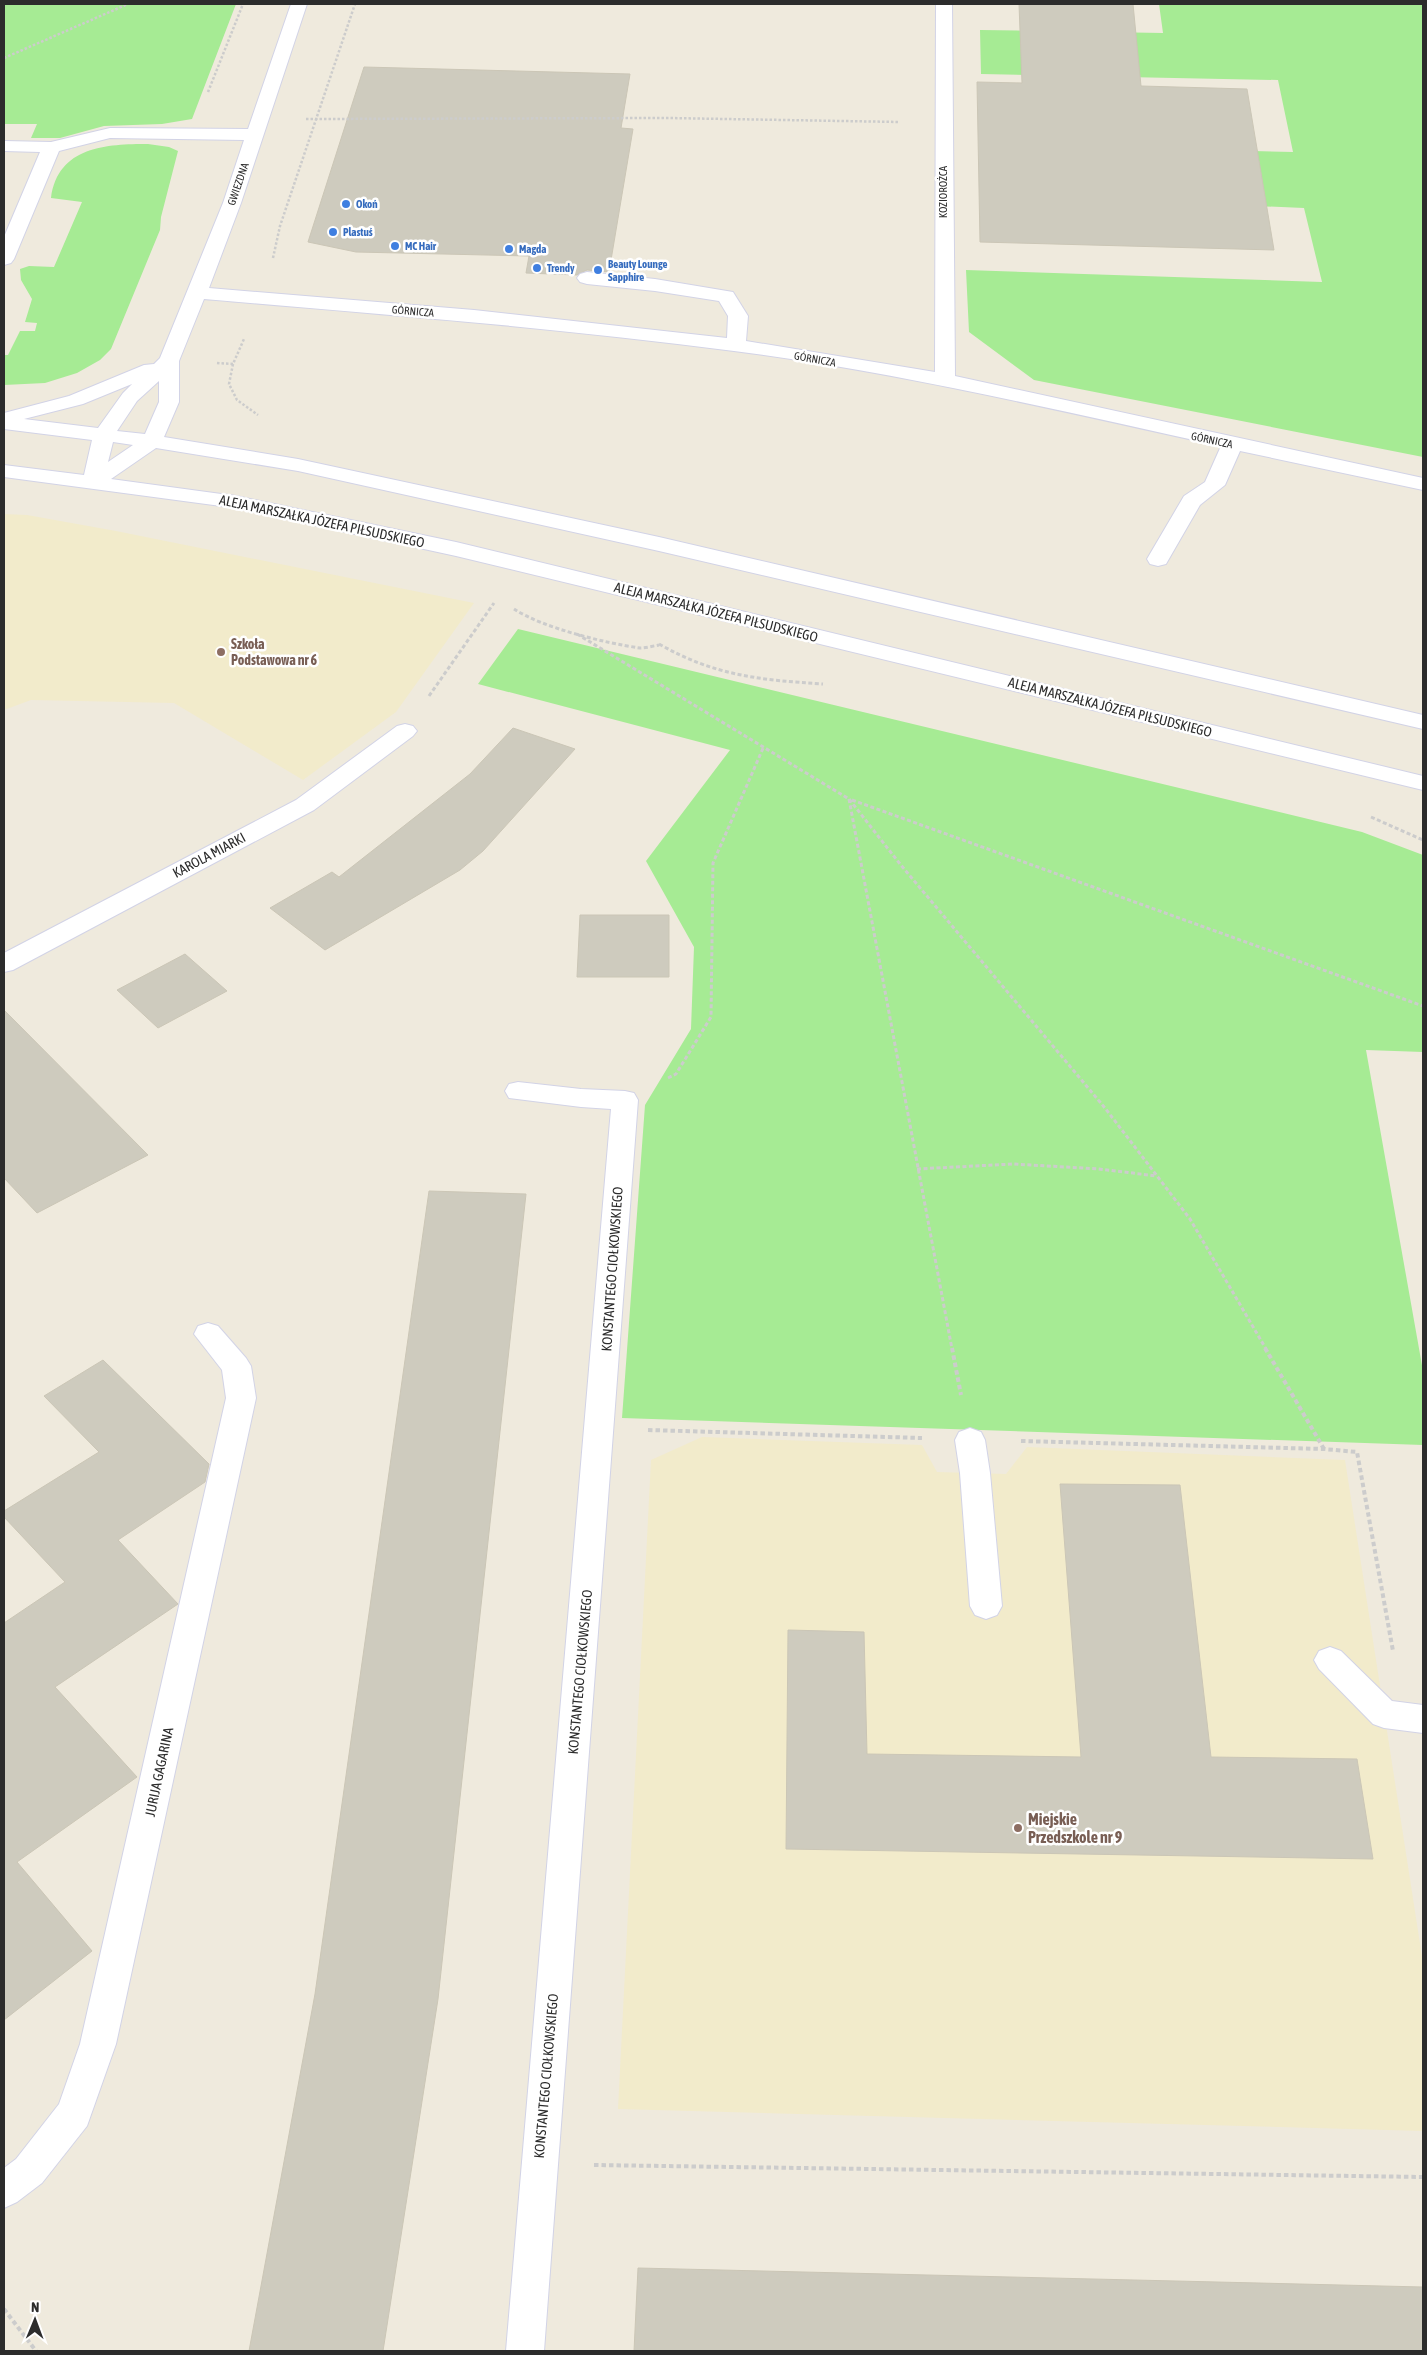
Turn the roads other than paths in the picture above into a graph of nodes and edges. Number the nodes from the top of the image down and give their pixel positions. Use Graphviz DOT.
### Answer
graph roads {
  1 [pos="299,4"];
  2 [pos="944,4"];
  3 [pos="258,127"];
  4 [pos="4,146"];
  5 [pos="51,147"];
  6 [pos="4,259"];
  7 [pos="587,278"];
  8 [pos="198,293"];
  9 [pos="736,345"];
  10 [pos="169,362"];
  11 [pos="945,380"];
  12 [pos="4,418"];
  13 [pos="4,423"];
  14 [pos="104,435"];
  15 [pos="152,441"];
  16 [pos="1233,444"];
  17 [pos="4,471"];
  18 [pos="93,482"];
  19 [pos="1423,484"];
  20 [pos="1158,559"];
  21 [pos="1423,722"];
  22 [pos="404,731"];
  23 [pos="1423,783"];
  24 [pos="4,964"];
  25 [pos="518,1091"];
  26 [pos="208,1334"];
  27 [pos="970,1440"];
  28 [pos="986,1606"];
  29 [pos="1330,1660"];
  30 [pos="1423,1719"];
  31 [pos="4,2190"];
  32 [pos="525,2351"];
  1 -- 3 [label="street, GWIEZDNA"];
  2 -- 11 [label="street, KOZIOROŻCA"];
  3 -- 5 [label="street"];
  3 -- 8 [label="street, GWIEZDNA"];
  4 -- 5 [label="street"];
  5 -- 6 [label="street"];
  7 -- 9 [label="street"];
  8 -- 9 [label="street, GÓRNICZA"];
  8 -- 10 [label="street, GWIEZDNA"];
  9 -- 11 [label="street, GÓRNICZA"];
  10 -- 12 [label="street"];
  10 -- 14 [label="street, GWIEZDNA"];
  10 -- 15 [label="street, GWIEZDNA"];
  11 -- 16 [label="street, GÓRNICZA"];
  13 -- 14 [label="street"];
  14 -- 15 [label="street"];
  14 -- 18 [label="street, GWIEZDNA"];
  15 -- 18 [label="street"];
  15 -- 21 [label="street"];
  16 -- 19 [label="street, GÓRNICZA"];
  16 -- 20 [label="street"];
  17 -- 18 [label="street, ALEJA MARSZAŁKA JÓZEFA PIŁSUDSKIEGO"];
  18 -- 23 [label="street, ALEJA MARSZAŁKA JÓZEFA PIŁSUDSKIEGO"];
  22 -- 24 [label="street, KAROLA MIARKI"];
  25 -- 32 [label="street, KONSTANTEGO CIOŁKOWSKIEGO"];
  26 -- 31 [label="street, JURIJA GAGARINA"];
  27 -- 28 [label="street"];
  29 -- 30 [label="street"];
}
